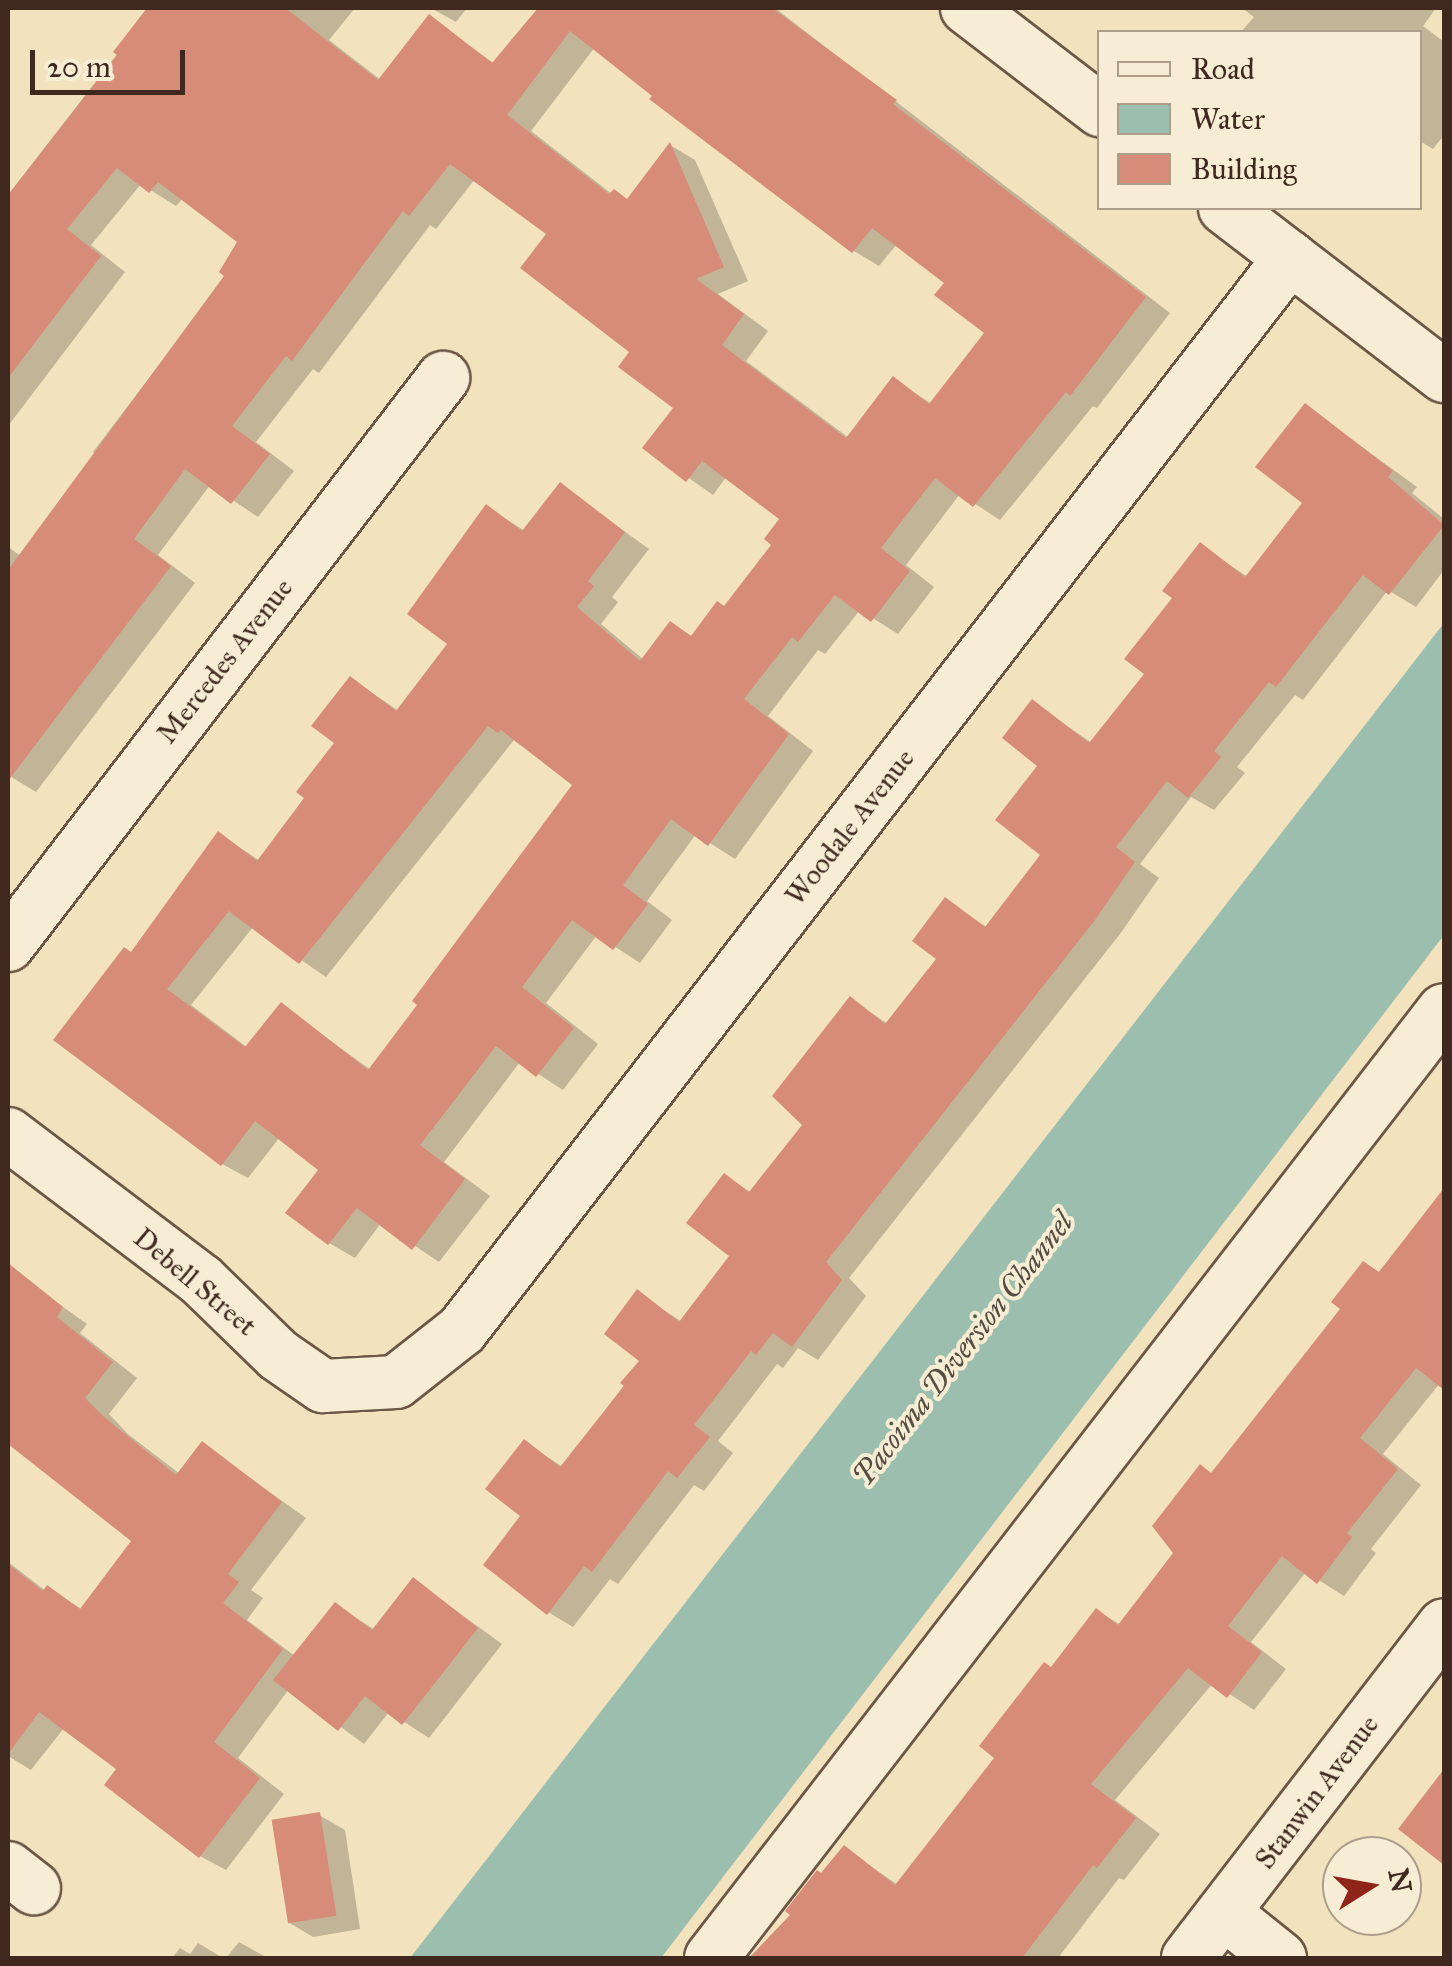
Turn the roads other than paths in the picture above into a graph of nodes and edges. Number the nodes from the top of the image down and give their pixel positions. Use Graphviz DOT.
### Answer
graph roads {
  1 [pos="967,8"];
  2 [pos="1097,108"];
  3 [pos="1228,210"];
  4 [pos="1290,258"];
  5 [pos="1444,376"];
  6 [pos="443,378"];
  7 [pos="8,944"];
  8 [pos="1444,1010"];
  9 [pos="8,1134"];
  10 [pos="396,1382"];
  11 [pos="1444,1625"];
  12 [pos="1224,1913"];
  13 [pos="711,1958"];
  14 [pos="1188,1958"];
  15 [pos="1280,1958"];
  1 -- 2 [label="street"];
  3 -- 4 [label="street"];
  4 -- 5 [label="street"];
  4 -- 10 [label="street, Woodale Avenue"];
  6 -- 7 [label="street, Mercedes Avenue"];
  8 -- 13 [label="street"];
  9 -- 10 [label="street, Debell Street"];
  11 -- 12 [label="street, Stanwin Avenue"];
  12 -- 14 [label="street, Stanwin Avenue"];
  12 -- 15 [label="street"];
}
